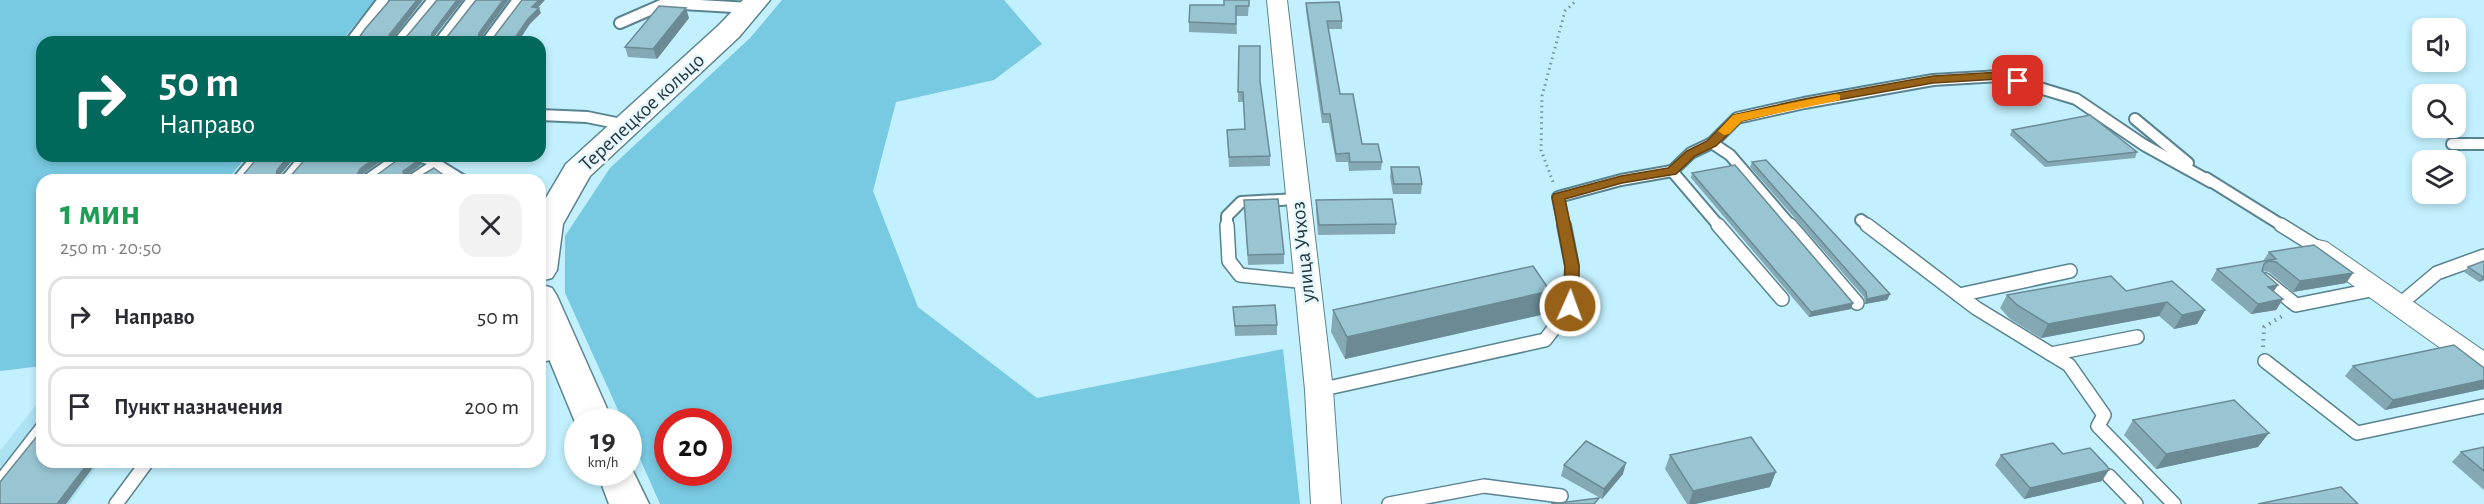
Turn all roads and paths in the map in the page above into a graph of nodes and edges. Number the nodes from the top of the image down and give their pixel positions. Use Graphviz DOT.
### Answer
graph roads {
  1 [pos="383,0"];
  2 [pos="433,0"];
  3 [pos="472,0"];
  4 [pos="518,0"];
  5 [pos="1277,0"];
  6 [pos="1577,0"];
  7 [pos="753,4"];
  8 [pos="620,23"];
  9 [pos="356,36"];
  10 [pos="404,36"];
  11 [pos="445,36"];
  12 [pos="491,36"];
  13 [pos="546,115"];
  14 [pos="2135,120"];
  15 [pos="627,125"];
  16 [pos="1712,143"];
  17 [pos="2452,144"];
  18 [pos="2484,144"];
  19 [pos="253,162"];
  20 [pos="301,162"];
  21 [pos="392,162"];
  22 [pos="431,162"];
  23 [pos="436,164"];
  24 [pos="1672,171"];
  25 [pos="243,174"];
  26 [pos="291,174"];
  27 [pos="376,174"];
  28 [pos="421,174"];
  29 [pos="452,174"];
  30 [pos="2211,182"];
  31 [pos="1558,197"];
  32 [pos="1298,199"];
  33 [pos="546,220"];
  34 [pos="1861,220"];
  35 [pos="2318,248"];
  36 [pos="2484,256"];
  37 [pos="2070,271"];
  38 [pos="2264,279"];
  39 [pos="1307,282"];
  40 [pos="2376,289"];
  41 [pos="1959,295"];
  42 [pos="1782,299"];
  43 [pos="1857,303"];
  44 [pos="2296,305"];
  45 [pos="2399,305"];
  46 [pos="546,324"];
  47 [pos="2137,337"];
  48 [pos="552,353"];
  49 [pos="2050,354"];
  50 [pos="2265,361"];
  51 [pos="2483,362"];
  52 [pos="1319,390"];
  53 [pos="2484,406"];
  54 [pos="585,408"];
  55 [pos="36,437"];
  56 [pos="143,468"];
  57 [pos="2109,476"];
  58 [pos="0,482"];
  59 [pos="622,486"];
  60 [pos="1561,496"];
  61 [pos="116,504"];
  62 [pos="629,504"];
  63 [pos="1326,504"];
  64 [pos="1389,504"];
  65 [pos="2136,504"];
  66 [pos="2174,504"];
  1 -- 9 [label="lane"];
  2 -- 10 [label="lane"];
  3 -- 11 [label="lane"];
  4 -- 12 [label="lane"];
  5 -- 32 [label="street, улица Учхоз"];
  6 -- 31 [label="path"];
  7 -- 8 [label="lane"];
  7 -- 15 [label="street, Терепецкое кольцо"];
  13 -- 15 [label="lane"];
  14 -- 30 [label="lane"];
  15 -- 33 [label="street, Терепецкое кольцо"];
  16 -- 24 [label="lane"];
  16 -- 30 [label="lane"];
  16 -- 43 [label="lane"];
  17 -- 18 [label="lane"];
  19 -- 25 [label="lane"];
  20 -- 26 [label="lane"];
  21 -- 27 [label="lane"];
  22 -- 23 [label="lane"];
  23 -- 28 [label="lane"];
  23 -- 29 [label="lane"];
  24 -- 31 [label="lane"];
  24 -- 42 [label="lane"];
  30 -- 35 [label="lane"];
  31 -- 52 [label="lane"];
  32 -- 39 [label="street, улица Учхоз"];
  32 -- 39 [label="lane"];
  34 -- 41 [label="lane"];
  35 -- 40 [label="street"];
  36 -- 45 [label="lane"];
  37 -- 41 [label="lane"];
  38 -- 44 [label="lane"];
  39 -- 52 [label="street, улица Учхоз"];
  40 -- 44 [label="lane"];
  40 -- 45 [label="street"];
  41 -- 49 [label="lane"];
  44 -- 50 [label="path"];
  45 -- 51 [label="street"];
  46 -- 48 [label="street"];
  47 -- 49 [label="lane"];
  48 -- 54 [label="street"];
  49 -- 66 [label="lane"];
  50 -- 53 [label="lane"];
  52 -- 63 [label="street, улица Учхоз"];
  55 -- 58 [label="lane"];
  56 -- 61 [label="lane"];
  57 -- 65 [label="lane"];
  59 -- 62 [label="street"];
  60 -- 64 [label="lane"];
}
